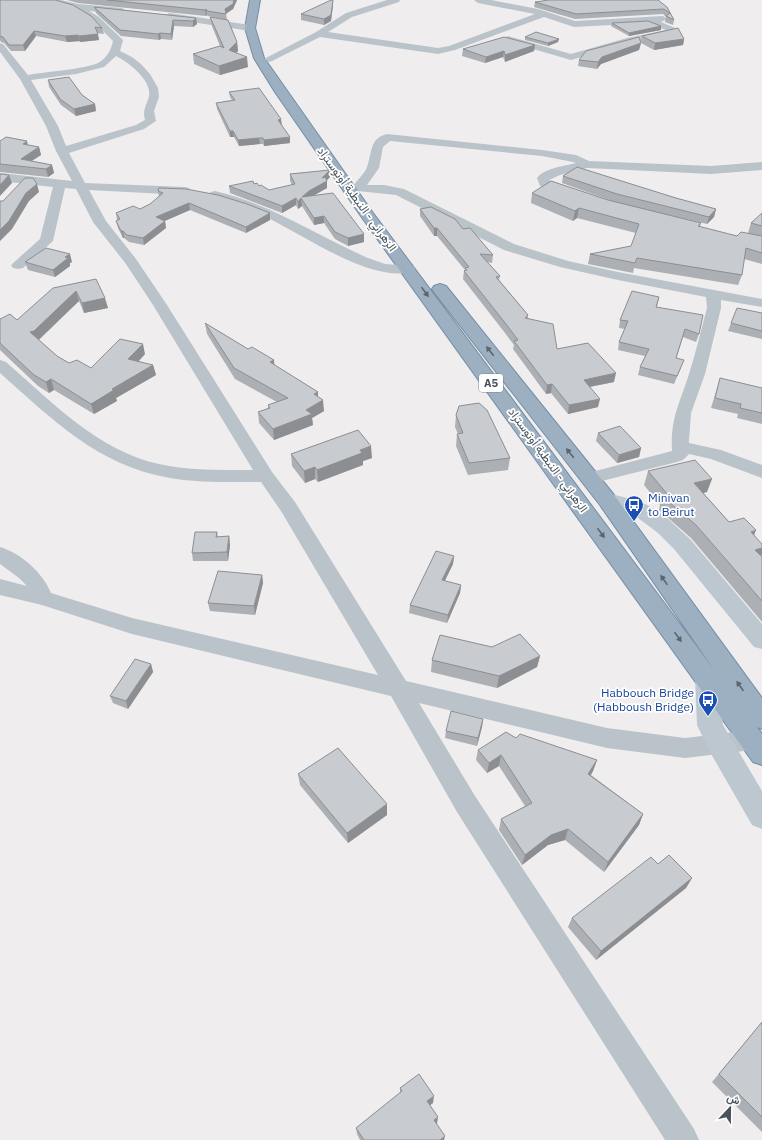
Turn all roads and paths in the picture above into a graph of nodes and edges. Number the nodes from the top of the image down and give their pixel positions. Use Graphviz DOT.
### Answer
graph roads {
  1 [pos="51,0"];
  2 [pos="255,0"];
  3 [pos="264,0"];
  4 [pos="396,0"];
  5 [pos="478,0"];
  6 [pos="538,2"];
  7 [pos="510,5"];
  8 [pos="78,7"];
  9 [pos="132,12"];
  10 [pos="543,14"];
  11 [pos="162,16"];
  12 [pos="650,20"];
  13 [pos="673,20"];
  14 [pos="593,23"];
  15 [pos="250,28"];
  16 [pos="318,34"];
  17 [pos="488,34"];
  18 [pos="630,40"];
  19 [pos="0,46"];
  20 [pos="115,52"];
  21 [pos="269,59"];
  22 [pos="25,78"];
  23 [pos="62,151"];
  24 [pos="587,164"];
  25 [pos="762,166"];
  26 [pos="0,177"];
  27 [pos="24,180"];
  28 [pos="60,184"];
  29 [pos="82,186"];
  30 [pos="15,190"];
  31 [pos="361,191"];
  32 [pos="582,197"];
  33 [pos="375,214"];
  34 [pos="18,265"];
  35 [pos="408,269"];
  36 [pos="713,293"];
  37 [pos="762,303"];
  38 [pos="0,365"];
  39 [pos="682,447"];
  40 [pos="762,472"];
  41 [pos="266,476"];
  42 [pos="590,478"];
  43 [pos="607,500"];
  44 [pos="0,554"];
  45 [pos="0,587"];
  46 [pos="43,598"];
  47 [pos="762,640"];
  48 [pos="707,676"];
  49 [pos="399,690"];
  50 [pos="762,718"];
  51 [pos="718,744"];
  52 [pos="757,747"];
  53 [pos="762,816"];
  54 [pos="683,1140"];
  1 -- 8 [label="street"];
  2 -- 15 [label="highway, الزهراني - النبطية أوتوستراد / A5"];
  3 -- 21 [label="highway, الزهراني - النبطية أوتوستراد / A5"];
  4 -- 16 [label="street"];
  5 -- 7 [label="street"];
  6 -- 7 [label="street"];
  7 -- 10 [label="street"];
  8 -- 9 [label="street"];
  8 -- 20 [label="street"];
  10 -- 14 [label="street"];
  10 -- 17 [label="street"];
  11 -- 15 [label="street"];
  12 -- 13 [label="street"];
  12 -- 14 [label="street"];
  12 -- 18 [label="street"];
  14 -- 18 [label="street"];
  15 -- 31 [label="highway, الزهراني - النبطية أوتوستراد / A5"];
  16 -- 17 [label="street"];
  16 -- 21 [label="street"];
  17 -- 18 [label="street"];
  19 -- 22 [label="street"];
  20 -- 22 [label="street"];
  20 -- 23 [label="street"];
  21 -- 31 [label="highway, الزهراني - النبطية أوتوستراد / A5"];
  22 -- 23 [label="street"];
  23 -- 29 [label="street"];
  24 -- 25 [label="street"];
  24 -- 31 [label="street"];
  24 -- 32 [label="street"];
  26 -- 27 [label="street"];
  27 -- 28 [label="street"];
  27 -- 30 [label="street"];
  28 -- 29 [label="street"];
  28 -- 34 [label="street"];
  29 -- 35 [label="street"];
  29 -- 41 [label="street"];
  31 -- 33 [label="highway, الزهراني - النبطية أوتوستراد / A5"];
  31 -- 36 [label="street"];
  33 -- 35 [label="highway, الزهراني - النبطية أوتوستراد / A5"];
  42 -- 33 [label="highway, الزهراني - النبطية أوتوستراد / A5, one-way"];
  35 -- 48 [label="highway, الزهراني - النبطية أوتوستراد / A5, one-way"];
  36 -- 37 [label="street"];
  36 -- 39 [label="street"];
  38 -- 41 [label="street"];
  39 -- 40 [label="street"];
  39 -- 42 [label="street"];
  41 -- 49 [label="street"];
  42 -- 43 [label="highway, الزهراني - النبطية أوتوستراد / A5"];
  43 -- 47 [label="main road"];
  50 -- 43 [label="highway, الزهراني - النبطية أوتوستراد / A5, one-way"];
  44 -- 46 [label="street"];
  45 -- 46 [label="street"];
  46 -- 49 [label="street"];
  48 -- 51 [label="main road"];
  48 -- 52 [label="highway, الزهراني - النبطية أوتوستراد / A5"];
  49 -- 51 [label="street"];
  49 -- 54 [label="street"];
  51 -- 52 [label="street"];
  51 -- 53 [label="main road"];
}
